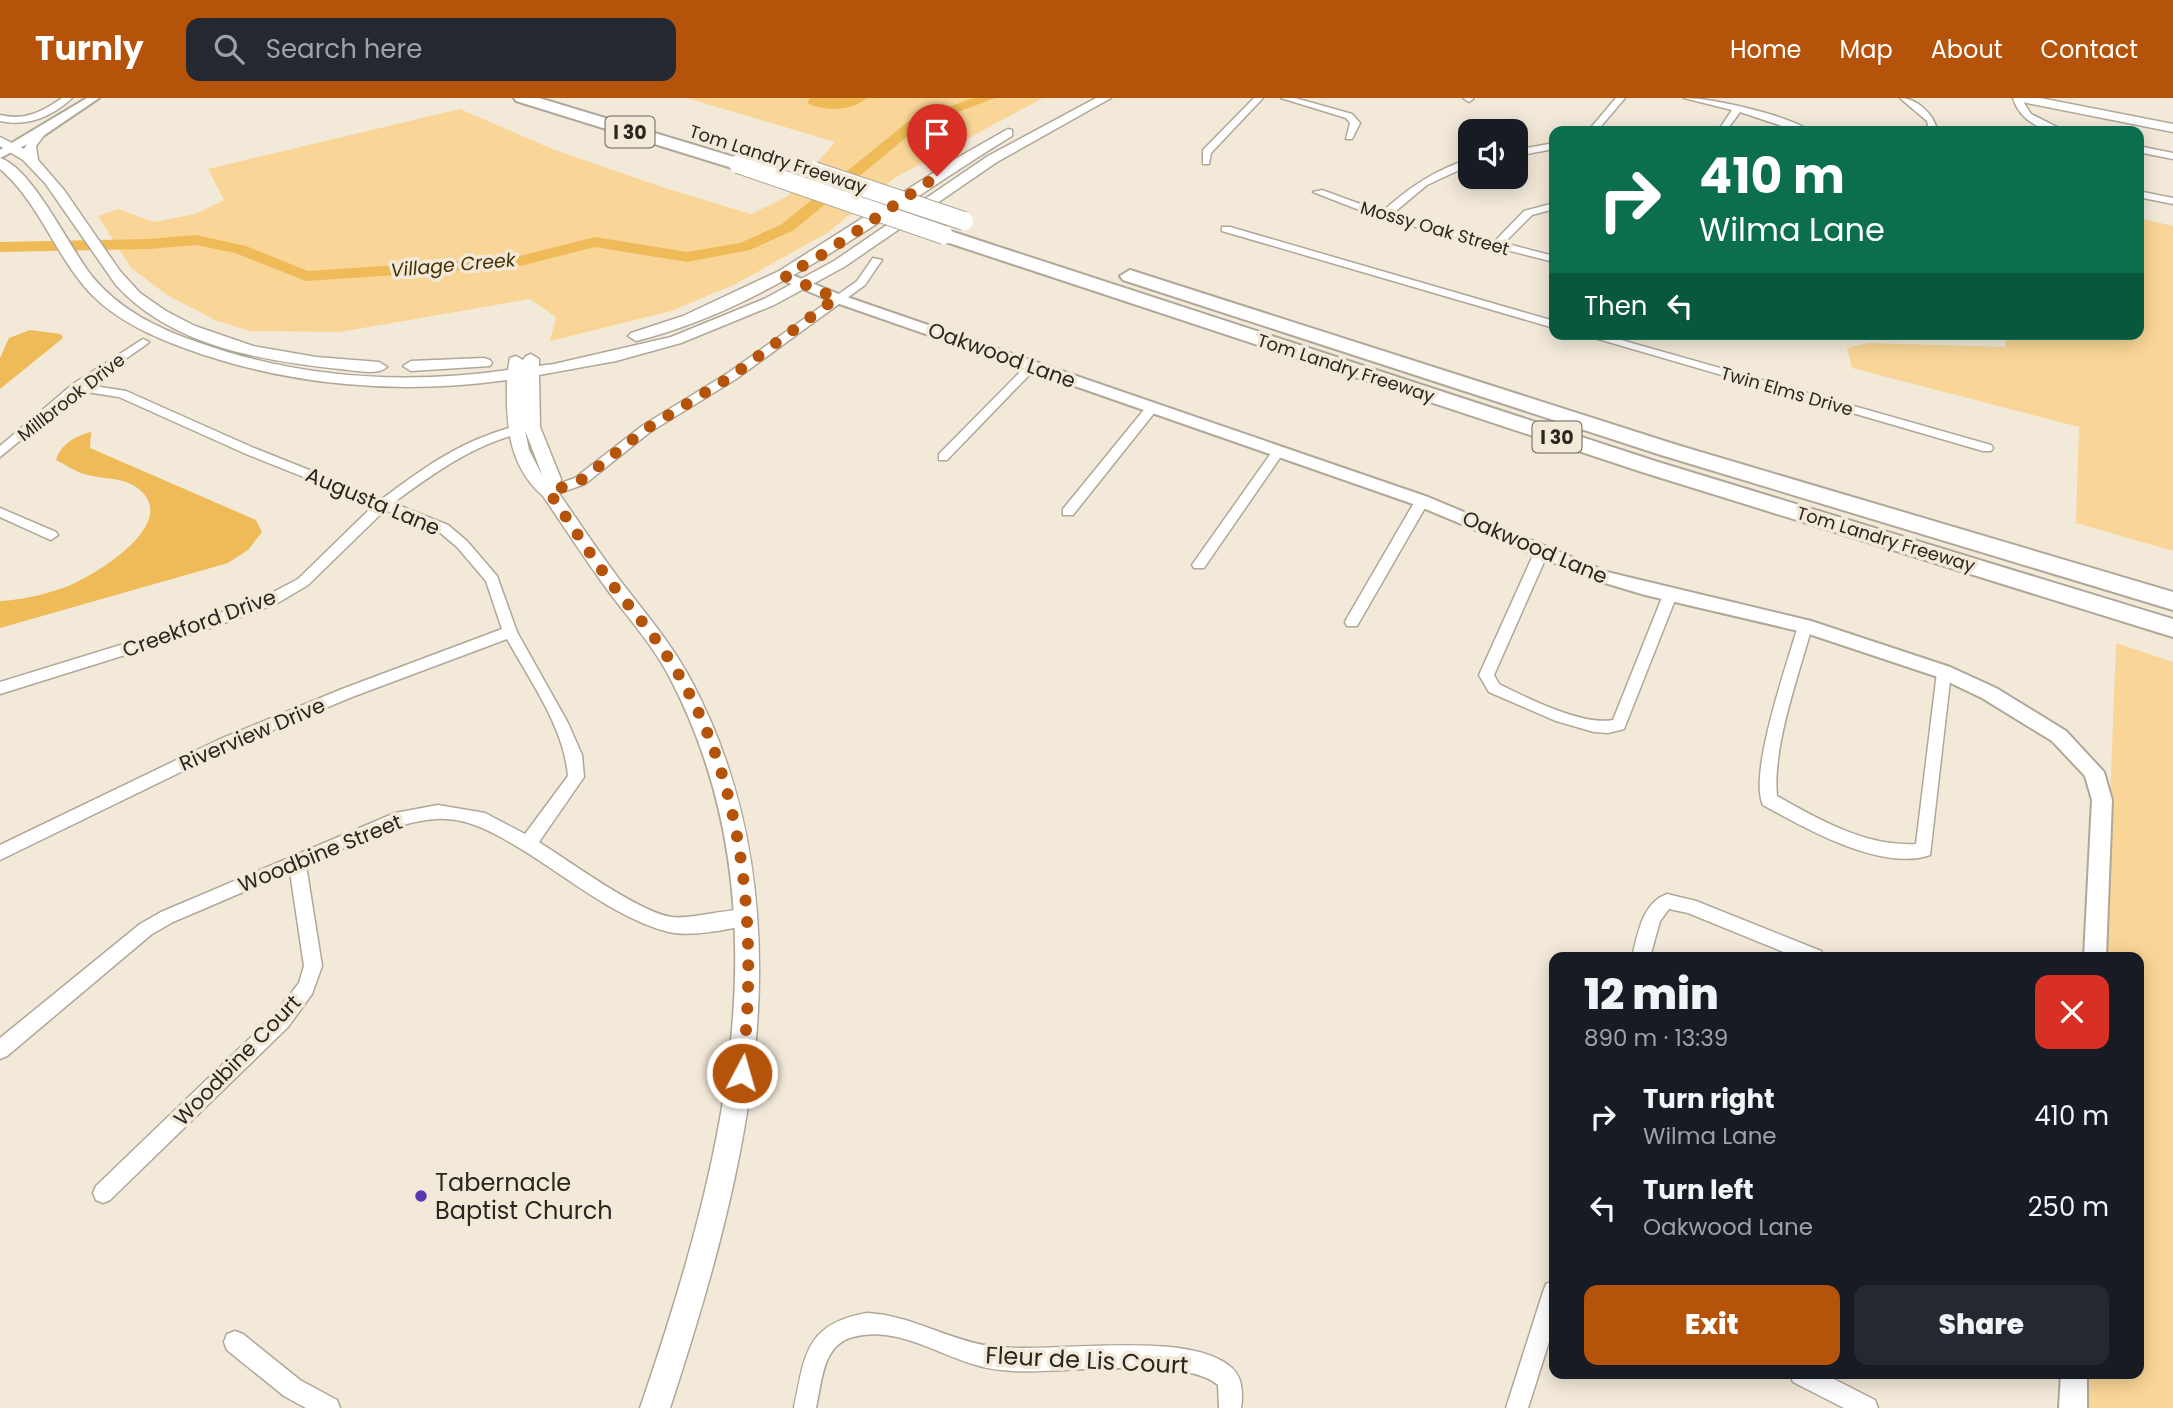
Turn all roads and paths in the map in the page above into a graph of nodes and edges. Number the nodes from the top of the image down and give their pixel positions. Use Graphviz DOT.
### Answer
graph roads {
  1 [pos="68,98"];
  2 [pos="94,98"];
  3 [pos="522,98"];
  4 [pos="1105,98"];
  5 [pos="1259,98"];
  6 [pos="1285,98"];
  7 [pos="1620,98"];
  8 [pos="1688,98"];
  9 [pos="1904,98"];
  10 [pos="2017,98"];
  11 [pos="2022,98"];
  12 [pos="2055,98"];
  13 [pos="1737,109"];
  14 [pos="0,118"];
  15 [pos="2173,121"];
  16 [pos="1596,126"];
  17 [pos="1725,126"];
  18 [pos="1790,126"];
  19 [pos="1932,126"];
  20 [pos="2049,126"];
  21 [pos="2173,128"];
  22 [pos="1014,129"];
  23 [pos="42,132"];
  24 [pos="1349,137"];
  25 [pos="4,147"];
  26 [pos="1549,147"];
  27 [pos="2144,150"];
  28 [pos="1528,151"];
  29 [pos="757,152"];
  30 [pos="2173,156"];
  31 [pos="32,159"];
  32 [pos="0,162"];
  33 [pos="1206,162"];
  34 [pos="1458,166"];
  35 [pos="1318,192"];
  36 [pos="2144,195"];
  37 [pos="2173,201"];
  38 [pos="1549,207"];
  39 [pos="1384,216"];
  40 [pos="1226,229"];
  41 [pos="1497,245"];
  42 [pos="1549,258"];
  43 [pos="877,260"];
  44 [pos="785,276"];
  45 [pos="803,285"];
  46 [pos="836,298"];
  47 [pos="1549,324"];
  48 [pos="1608,340"];
  49 [pos="143,342"];
  50 [pos="523,366"];
  51 [pos="1032,366"];
  52 [pos="77,387"];
  53 [pos="1151,409"];
  54 [pos="516,430"];
  55 [pos="1987,448"];
  56 [pos="1278,452"];
  57 [pos="0,453"];
  58 [pos="943,457"];
  59 [pos="549,492"];
  60 [pos="1422,501"];
  61 [pos="383,504"];
  62 [pos="0,512"];
  63 [pos="1068,512"];
  64 [pos="51,535"];
  65 [pos="1541,553"];
  66 [pos="1199,565"];
  67 [pos="1670,595"];
  68 [pos="2173,601"];
  69 [pos="1352,622"];
  70 [pos="1805,626"];
  71 [pos="2173,628"];
  72 [pos="510,632"];
  73 [pos="1944,672"];
  74 [pos="0,688"];
  75 [pos="528,844"];
  76 [pos="0,853"];
  77 [pos="297,861"];
  78 [pos="747,917"];
  79 [pos="1642,952"];
  80 [pos="1803,952"];
  81 [pos="2095,952"];
  82 [pos="0,1050"];
  83 [pos="103,1193"];
  84 [pos="1549,1308"];
  85 [pos="235,1342"];
  86 [pos="1811,1379"];
  87 [pos="2074,1379"];
  88 [pos="329,1408"];
  89 [pos="655,1408"];
  90 [pos="805,1408"];
  91 [pos="1230,1408"];
  92 [pos="1517,1408"];
  93 [pos="1867,1408"];
  94 [pos="2073,1408"];
  1 -- 14 [label="street"];
  2 -- 23 [label="street"];
  3 -- 71 [label="highway, Tom Landry Freeway / I 30, bridge"];
  4 -- 45 [label="main road"];
  5 -- 33 [label="street"];
  6 -- 24 [label="street"];
  7 -- 16 [label="street"];
  8 -- 13 [label="street"];
  9 -- 19 [label="street"];
  10 -- 20 [label="street"];
  11 -- 21 [label="main road"];
  12 -- 15 [label="main road"];
  13 -- 17 [label="street"];
  13 -- 18 [label="street"];
  22 -- 44 [label="main road"];
  23 -- 25 [label="street"];
  23 -- 31 [label="main road"];
  25 -- 31 [label="main road"];
  26 -- 28 [label="street"];
  27 -- 30 [label="street"];
  29 -- 68 [label="highway, Tom Landry Freeway / I 30, bridge"];
  31 -- 50 [label="main road"];
  32 -- 50 [label="main road"];
  34 -- 39 [label="street"];
  35 -- 39 [label="street, Mossy Oak Street"];
  36 -- 37 [label="street"];
  38 -- 41 [label="street"];
  39 -- 41 [label="street, Mossy Oak Street"];
  40 -- 47 [label="street"];
  41 -- 42 [label="street, Mossy Oak Street"];
  43 -- 46 [label="street"];
  44 -- 45 [label="street, Oakwood Lane"];
  44 -- 50 [label="main road"];
  45 -- 46 [label="street, Oakwood Lane"];
  45 -- 50 [label="main road"];
  46 -- 51 [label="street, Oakwood Lane"];
  46 -- 59 [label="street"];
  48 -- 55 [label="street, Twin Elms Drive"];
  49 -- 52 [label="street, Millbrook Drive"];
  50 -- 54 [label="main road"];
  50 -- 59 [label="main road"];
  51 -- 53 [label="street, Oakwood Lane"];
  51 -- 58 [label="street"];
  52 -- 57 [label="street, Millbrook Drive"];
  52 -- 61 [label="street, Augusta Lane"];
  53 -- 56 [label="street, Oakwood Lane"];
  53 -- 63 [label="street"];
  54 -- 59 [label="main road"];
  54 -- 61 [label="street, Creekford Drive"];
  56 -- 60 [label="street, Oakwood Lane"];
  56 -- 66 [label="street"];
  59 -- 78 [label="main road"];
  60 -- 65 [label="street, Oakwood Lane"];
  60 -- 69 [label="street"];
  61 -- 72 [label="street, Augusta Lane"];
  61 -- 74 [label="street, Creekford Drive"];
  62 -- 64 [label="street"];
  65 -- 67 [label="street, Oakwood Lane"];
  65 -- 67 [label="street"];
  67 -- 70 [label="street, Oakwood Lane"];
  70 -- 73 [label="street, Oakwood Lane"];
  70 -- 73 [label="street"];
  72 -- 75 [label="street, Augusta Lane"];
  72 -- 76 [label="street, Riverview Drive"];
  73 -- 81 [label="street, Oakwood Lane"];
  75 -- 77 [label="street, Woodbine Street"];
  75 -- 78 [label="street, Woodbine Street"];
  77 -- 82 [label="street, Woodbine Street"];
  77 -- 83 [label="street, Woodbine Court"];
  78 -- 89 [label="main road"];
  79 -- 80 [label="street"];
  84 -- 92 [label="street"];
  85 -- 88 [label="street"];
  86 -- 93 [label="street"];
  87 -- 94 [label="street"];
  90 -- 91 [label="street, Fleur de Lis Court"];
}
